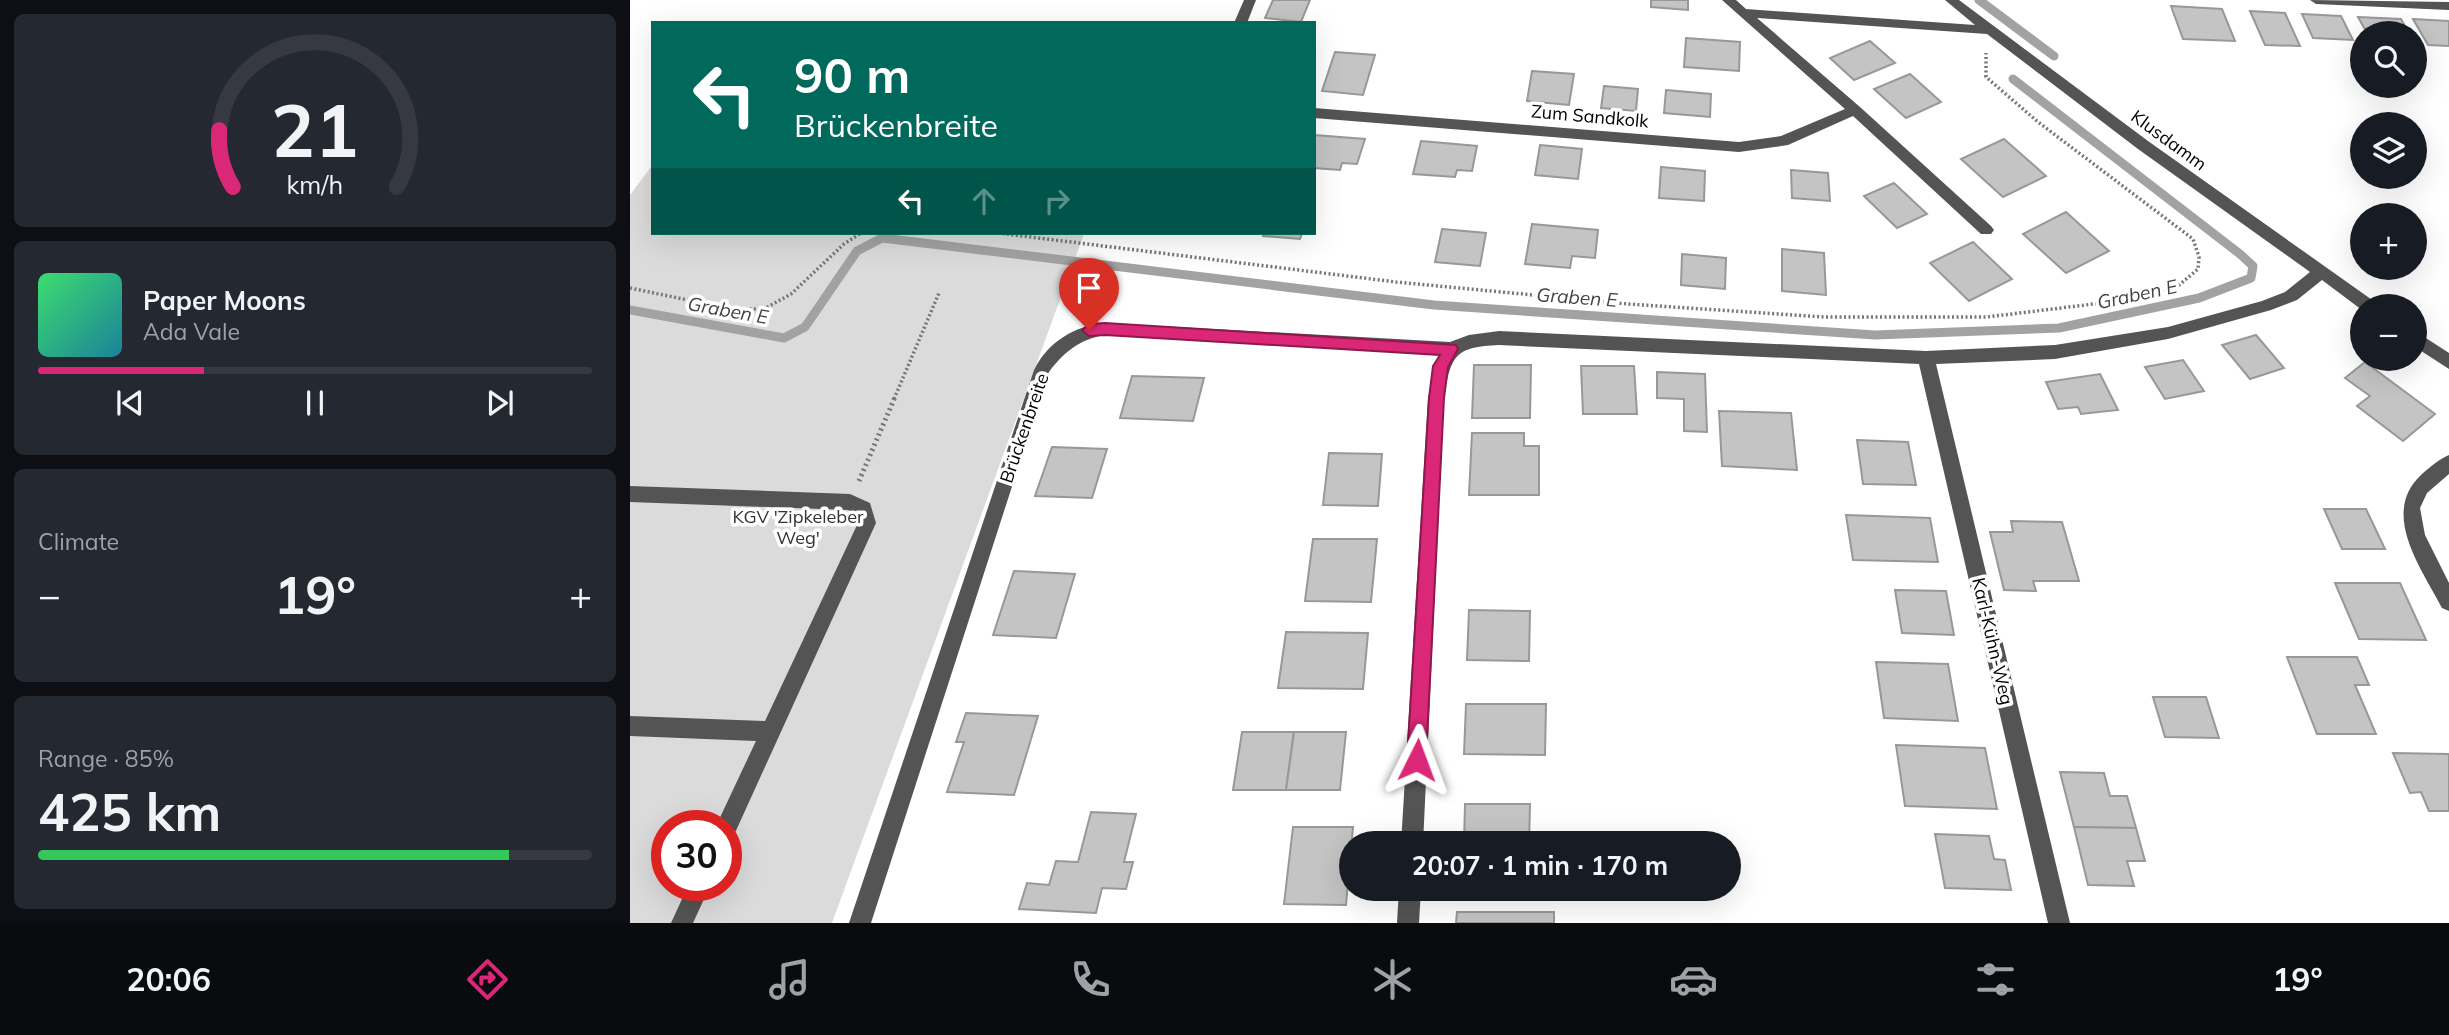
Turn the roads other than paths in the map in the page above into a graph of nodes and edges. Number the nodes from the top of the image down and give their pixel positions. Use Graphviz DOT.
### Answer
graph roads {
  1 [pos="1250,0"];
  2 [pos="1728,0"];
  3 [pos="1951,0"];
  4 [pos="2316,0"];
  5 [pos="2449,6"];
  6 [pos="1743,13"];
  7 [pos="1241,21"];
  8 [pos="1991,30"];
  9 [pos="1855,110"];
  10 [pos="1316,113"];
  11 [pos="1986,230"];
  12 [pos="2320,273"];
  13 [pos="2351,294"];
  14 [pos="2427,346"];
  15 [pos="1451,349"];
  16 [pos="1926,358"];
  17 [pos="2449,362"];
  18 [pos="2449,463"];
  19 [pos="630,494"];
  20 [pos="2449,602"];
  21 [pos="630,726"];
  22 [pos="770,731"];
  23 [pos="734,810"];
  24 [pos="1413,831"];
  25 [pos="692,901"];
  26 [pos="1409,901"];
  27 [pos="682,923"];
  28 [pos="860,923"];
  29 [pos="1408,923"];
  30 [pos="2059,923"];
  1 -- 7 [label="street"];
  2 -- 6 [label="street"];
  3 -- 8 [label="street, Klusdamm"];
  4 -- 5 [label="street"];
  6 -- 8 [label="street"];
  6 -- 9 [label="street"];
  8 -- 12 [label="street, Klusdamm"];
  9 -- 10 [label="street, Zum Sandkolk"];
  9 -- 11 [label="street"];
  12 -- 13 [label="street, Klusdamm"];
  12 -- 16 [label="street"];
  14 -- 17 [label="street"];
  15 -- 16 [label="street"];
  15 -- 24 [label="street"];
  15 -- 28 [label="street, Brückenbreite"];
  16 -- 30 [label="street, Karl-Kühn-Weg"];
  18 -- 20 [label="street"];
  19 -- 22 [label="street"];
  21 -- 22 [label="street"];
  22 -- 23 [label="street"];
  25 -- 27 [label="street"];
  26 -- 29 [label="street"];
}
